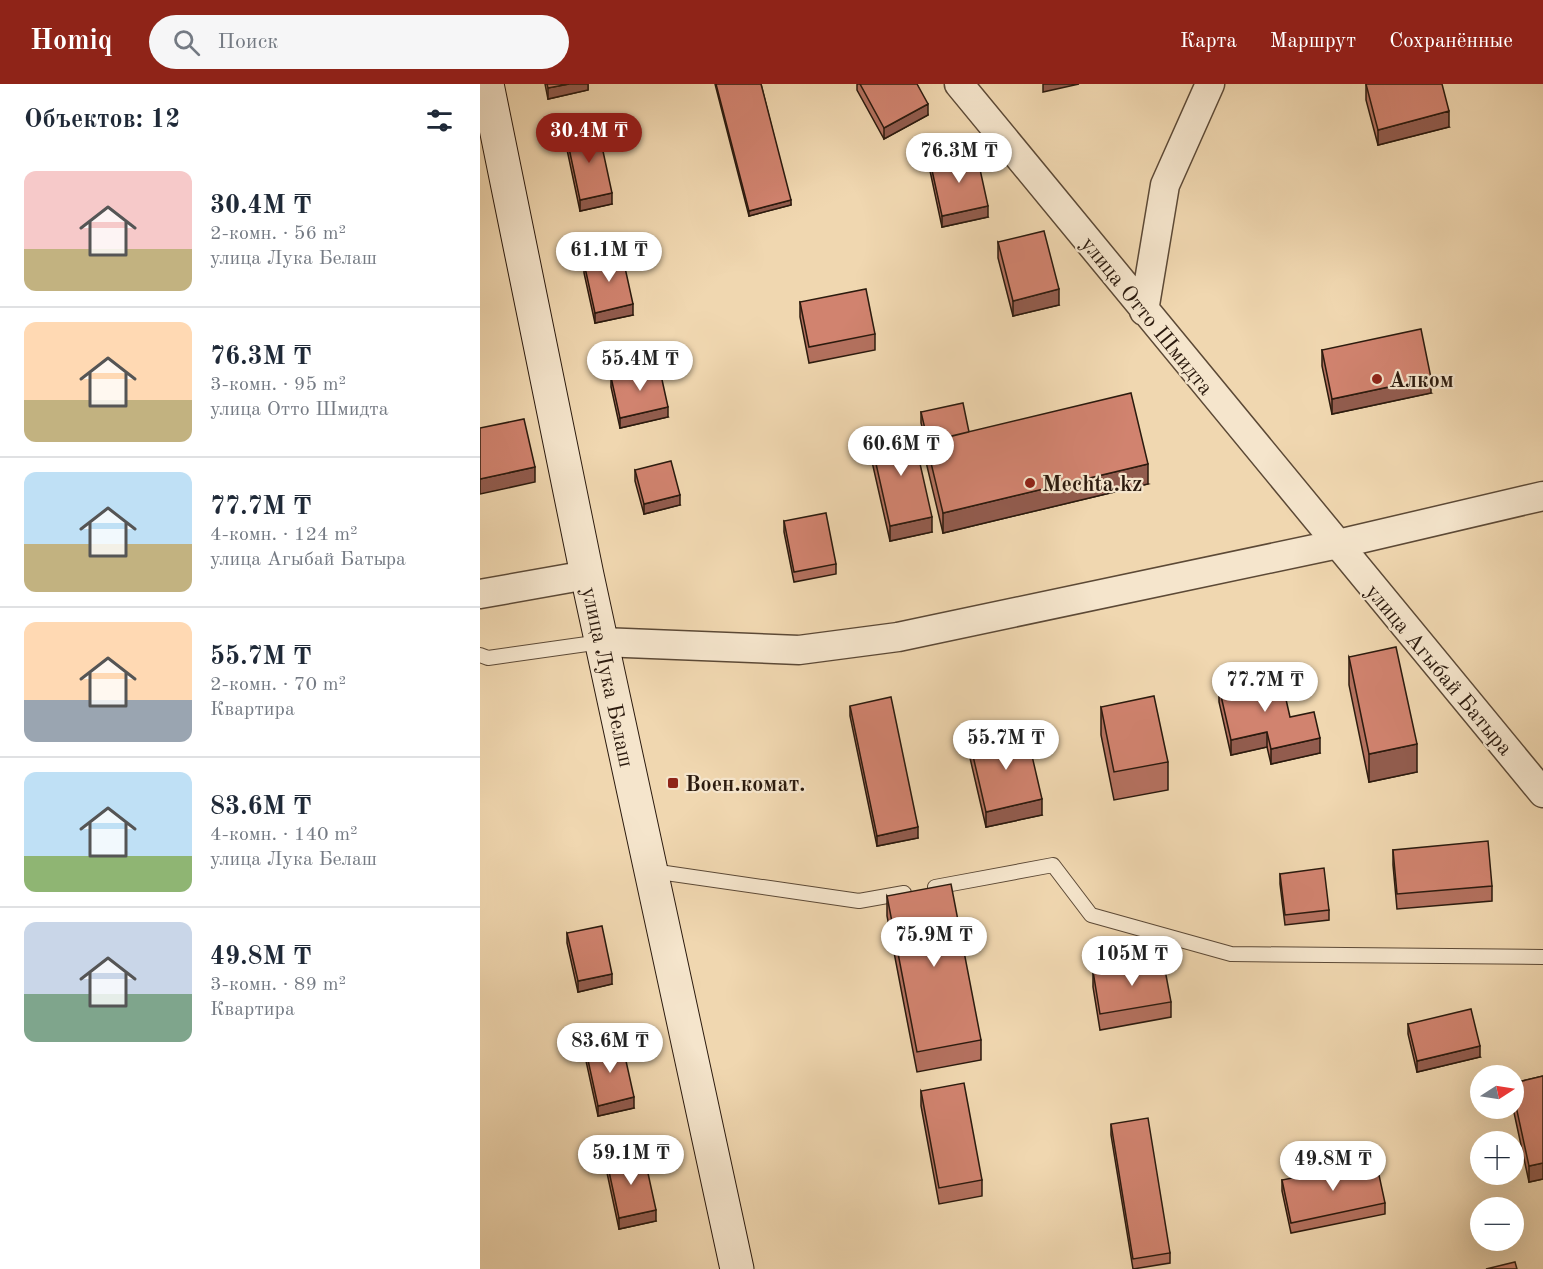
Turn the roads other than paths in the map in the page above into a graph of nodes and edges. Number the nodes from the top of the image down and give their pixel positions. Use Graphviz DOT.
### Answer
graph roads {
  1 [pos="487,84"];
  2 [pos="959,84"];
  3 [pos="1210,84"];
  4 [pos="1144,311"];
  5 [pos="1543,496"];
  6 [pos="1338,544"];
  7 [pos="587,575"];
  8 [pos="480,594"];
  9 [pos="601,642"];
  10 [pos="480,655"];
  11 [pos="1543,793"];
  12 [pos="652,871"];
  13 [pos="1543,957"];
  14 [pos="737,1269"];
  1 -- 7 [label="main road, улица Лука Белаш"];
  2 -- 4 [label="street, улица Отто Шмидта"];
  3 -- 4 [label="street"];
  4 -- 6 [label="street, улица Отто Шмидта"];
  5 -- 6 [label="street"];
  6 -- 9 [label="street"];
  6 -- 11 [label="street, улица Агыбай Батыра"];
  7 -- 8 [label="street"];
  7 -- 9 [label="main road, улица Лука Белаш"];
  9 -- 10 [label="lane"];
  9 -- 12 [label="main road, улица Лука Белаш"];
  12 -- 13 [label="lane"];
  12 -- 14 [label="main road, улица Лука Белаш"];
}
